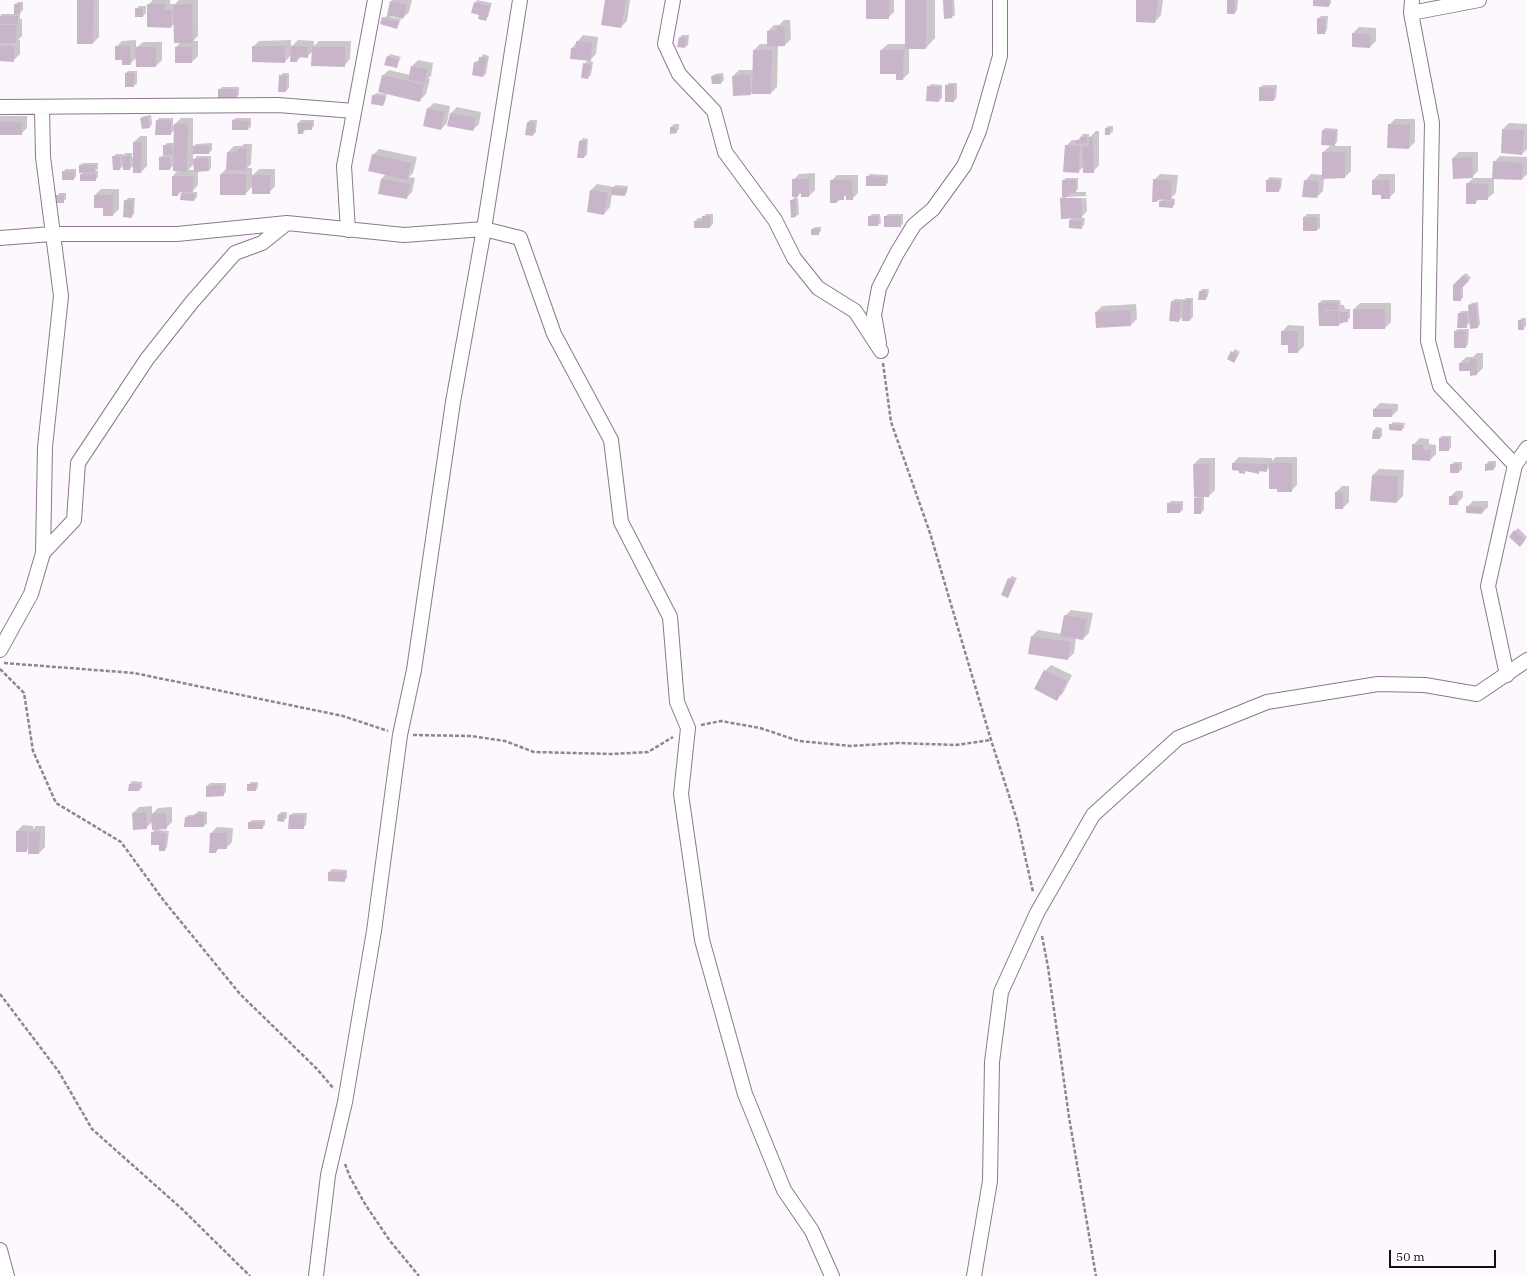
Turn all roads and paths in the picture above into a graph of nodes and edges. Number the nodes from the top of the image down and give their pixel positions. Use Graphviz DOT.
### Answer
graph roads {
  1 [pos="375,0"];
  2 [pos="520,0"];
  3 [pos="673,0"];
  4 [pos="1000,0"];
  5 [pos="1479,0"];
  6 [pos="1412,6"];
  7 [pos="0,107"];
  8 [pos="42,108"];
  9 [pos="354,111"];
  10 [pos="287,223"];
  11 [pos="484,229"];
  12 [pos="348,230"];
  13 [pos="52,234"];
  14 [pos="0,238"];
  15 [pos="881,351"];
  16 [pos="1527,448"];
  17 [pos="1515,465"];
  18 [pos="43,553"];
  19 [pos="0,650"];
  20 [pos="1527,660"];
  21 [pos="0,663"];
  22 [pos="0,670"];
  23 [pos="1507,675"];
  24 [pos="400,735"];
  25 [pos="1037,913"];
  26 [pos="0,994"];
  27 [pos="345,1102"];
  28 [pos="337,1136"];
  29 [pos="0,1250"];
  30 [pos="7,1276"];
  31 [pos="250,1276"];
  32 [pos="316,1276"];
  33 [pos="419,1276"];
  34 [pos="832,1276"];
  35 [pos="974,1276"];
  36 [pos="1096,1276"];
  1 -- 9 [label="street"];
  2 -- 11 [label="street"];
  3 -- 15 [label="street"];
  4 -- 15 [label="street"];
  5 -- 6 [label="street"];
  6 -- 17 [label="street"];
  7 -- 8 [label="street"];
  8 -- 9 [label="street"];
  8 -- 13 [label="street"];
  9 -- 12 [label="street"];
  10 -- 12 [label="street"];
  10 -- 13 [label="street"];
  10 -- 18 [label="street"];
  11 -- 12 [label="street"];
  11 -- 24 [label="street"];
  11 -- 34 [label="street"];
  13 -- 14 [label="street"];
  13 -- 18 [label="street"];
  15 -- 25 [label="path"];
  16 -- 17 [label="street"];
  17 -- 23 [label="street"];
  18 -- 19 [label="street"];
  20 -- 23 [label="street"];
  21 -- 24 [label="path"];
  22 -- 27 [label="path"];
  23 -- 25 [label="street"];
  24 -- 27 [label="street"];
  25 -- 35 [label="street"];
  25 -- 36 [label="path"];
  26 -- 31 [label="path"];
  27 -- 28 [label="street"];
  28 -- 32 [label="street"];
  28 -- 33 [label="path"];
  29 -- 30 [label="street"];
}
